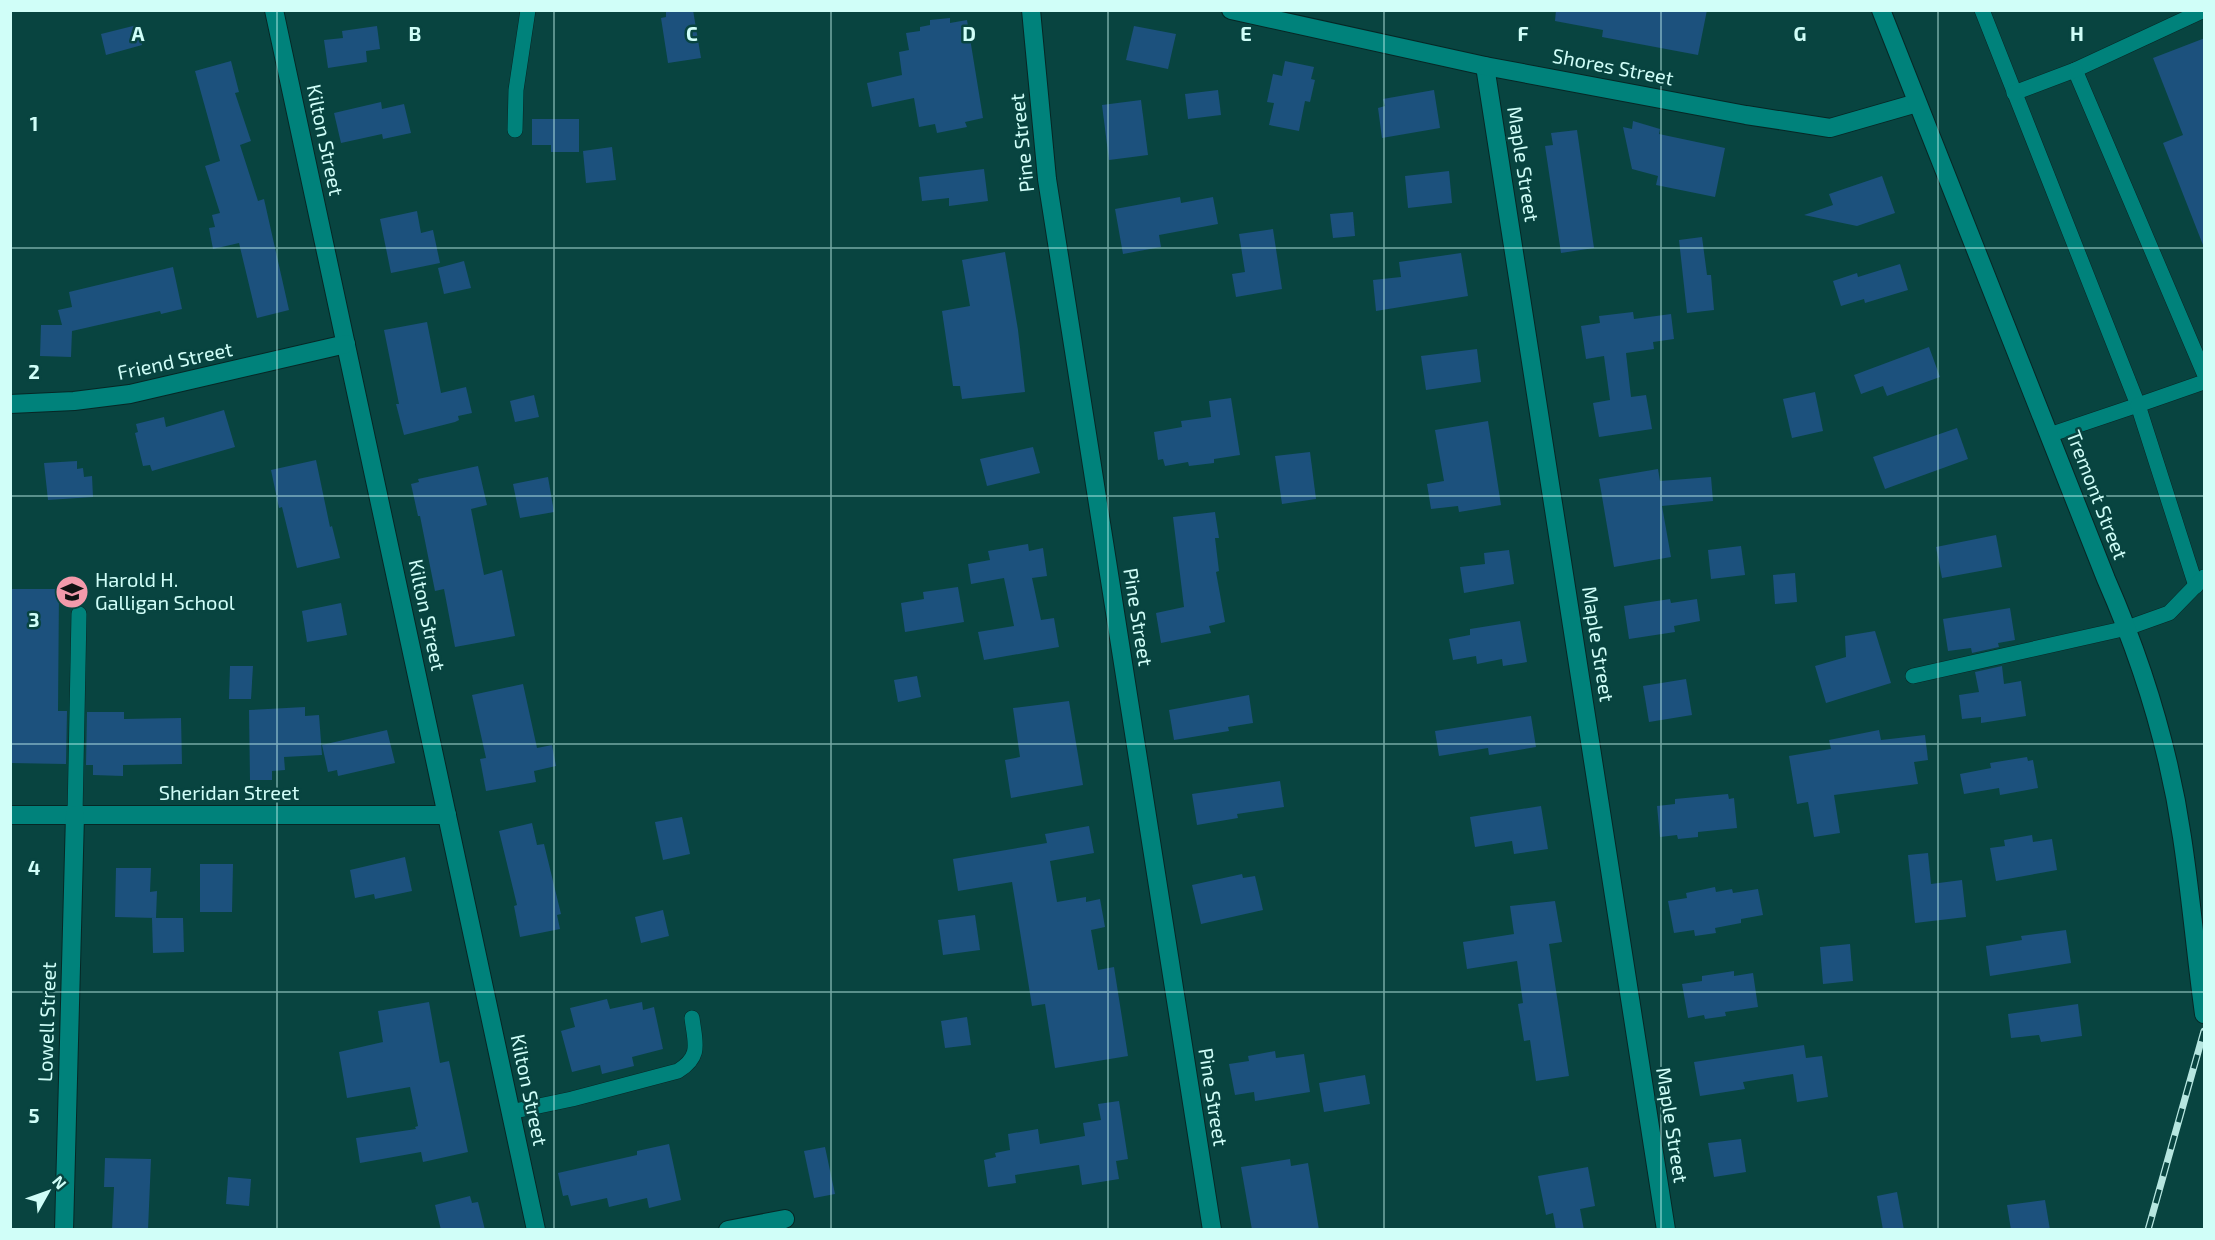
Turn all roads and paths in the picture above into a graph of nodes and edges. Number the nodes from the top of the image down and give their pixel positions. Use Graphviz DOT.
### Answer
graph roads {
  1 [pos="274,10"];
  2 [pos="528,10"];
  3 [pos="1031,10"];
  4 [pos="1231,10"];
  5 [pos="1881,10"];
  6 [pos="1982,10"];
  7 [pos="2199,10"];
  8 [pos="1254,13"];
  9 [pos="1485,66"];
  10 [pos="2075,70"];
  11 [pos="2014,93"];
  12 [pos="1917,103"];
  13 [pos="514,130"];
  14 [pos="346,344"];
  15 [pos="2205,373"];
  16 [pos="2205,382"];
  17 [pos="10,404"];
  18 [pos="2138,405"];
  19 [pos="2049,435"];
  20 [pos="2200,581"];
  21 [pos="79,614"];
  22 [pos="2127,628"];
  23 [pos="1913,676"];
  24 [pos="10,815"];
  25 [pos="75,815"];
  26 [pos="447,815"];
  27 [pos="2205,1014"];
  28 [pos="692,1018"];
  29 [pos="510,1112"];
  30 [pos="785,1219"];
  31 [pos="64,1230"];
  32 [pos="536,1230"];
  33 [pos="728,1230"];
  34 [pos="1212,1230"];
  35 [pos="1666,1230"];
  1 -- 14 [label="street, Kilton Street"];
  2 -- 13 [label="lane"];
  3 -- 34 [label="street, Pine Street"];
  4 -- 8 [label="street, Shores Street"];
  5 -- 12 [label="street, Tremont Street"];
  6 -- 11 [label="lane"];
  7 -- 10 [label="lane"];
  8 -- 9 [label="street, Shores Street"];
  9 -- 12 [label="street, Shores Street"];
  9 -- 35 [label="street, Maple Street"];
  10 -- 11 [label="lane"];
  10 -- 15 [label="lane"];
  11 -- 18 [label="lane"];
  12 -- 19 [label="street, Tremont Street"];
  14 -- 17 [label="street, Friend Street"];
  14 -- 26 [label="street, Kilton Street"];
  16 -- 18 [label="lane"];
  18 -- 19 [label="lane"];
  18 -- 20 [label="lane"];
  19 -- 22 [label="street, Tremont Street"];
  20 -- 22 [label="lane"];
  21 -- 25 [label="lane"];
  22 -- 23 [label="lane"];
  22 -- 27 [label="street, Tremont Street"];
  24 -- 25 [label="street, Sheridan Street"];
  25 -- 26 [label="street, Sheridan Street"];
  25 -- 31 [label="street, Lowell Street"];
  26 -- 29 [label="street, Kilton Street"];
  28 -- 29 [label="lane"];
  29 -- 32 [label="street, Kilton Street"];
  30 -- 33 [label="street"];
}
